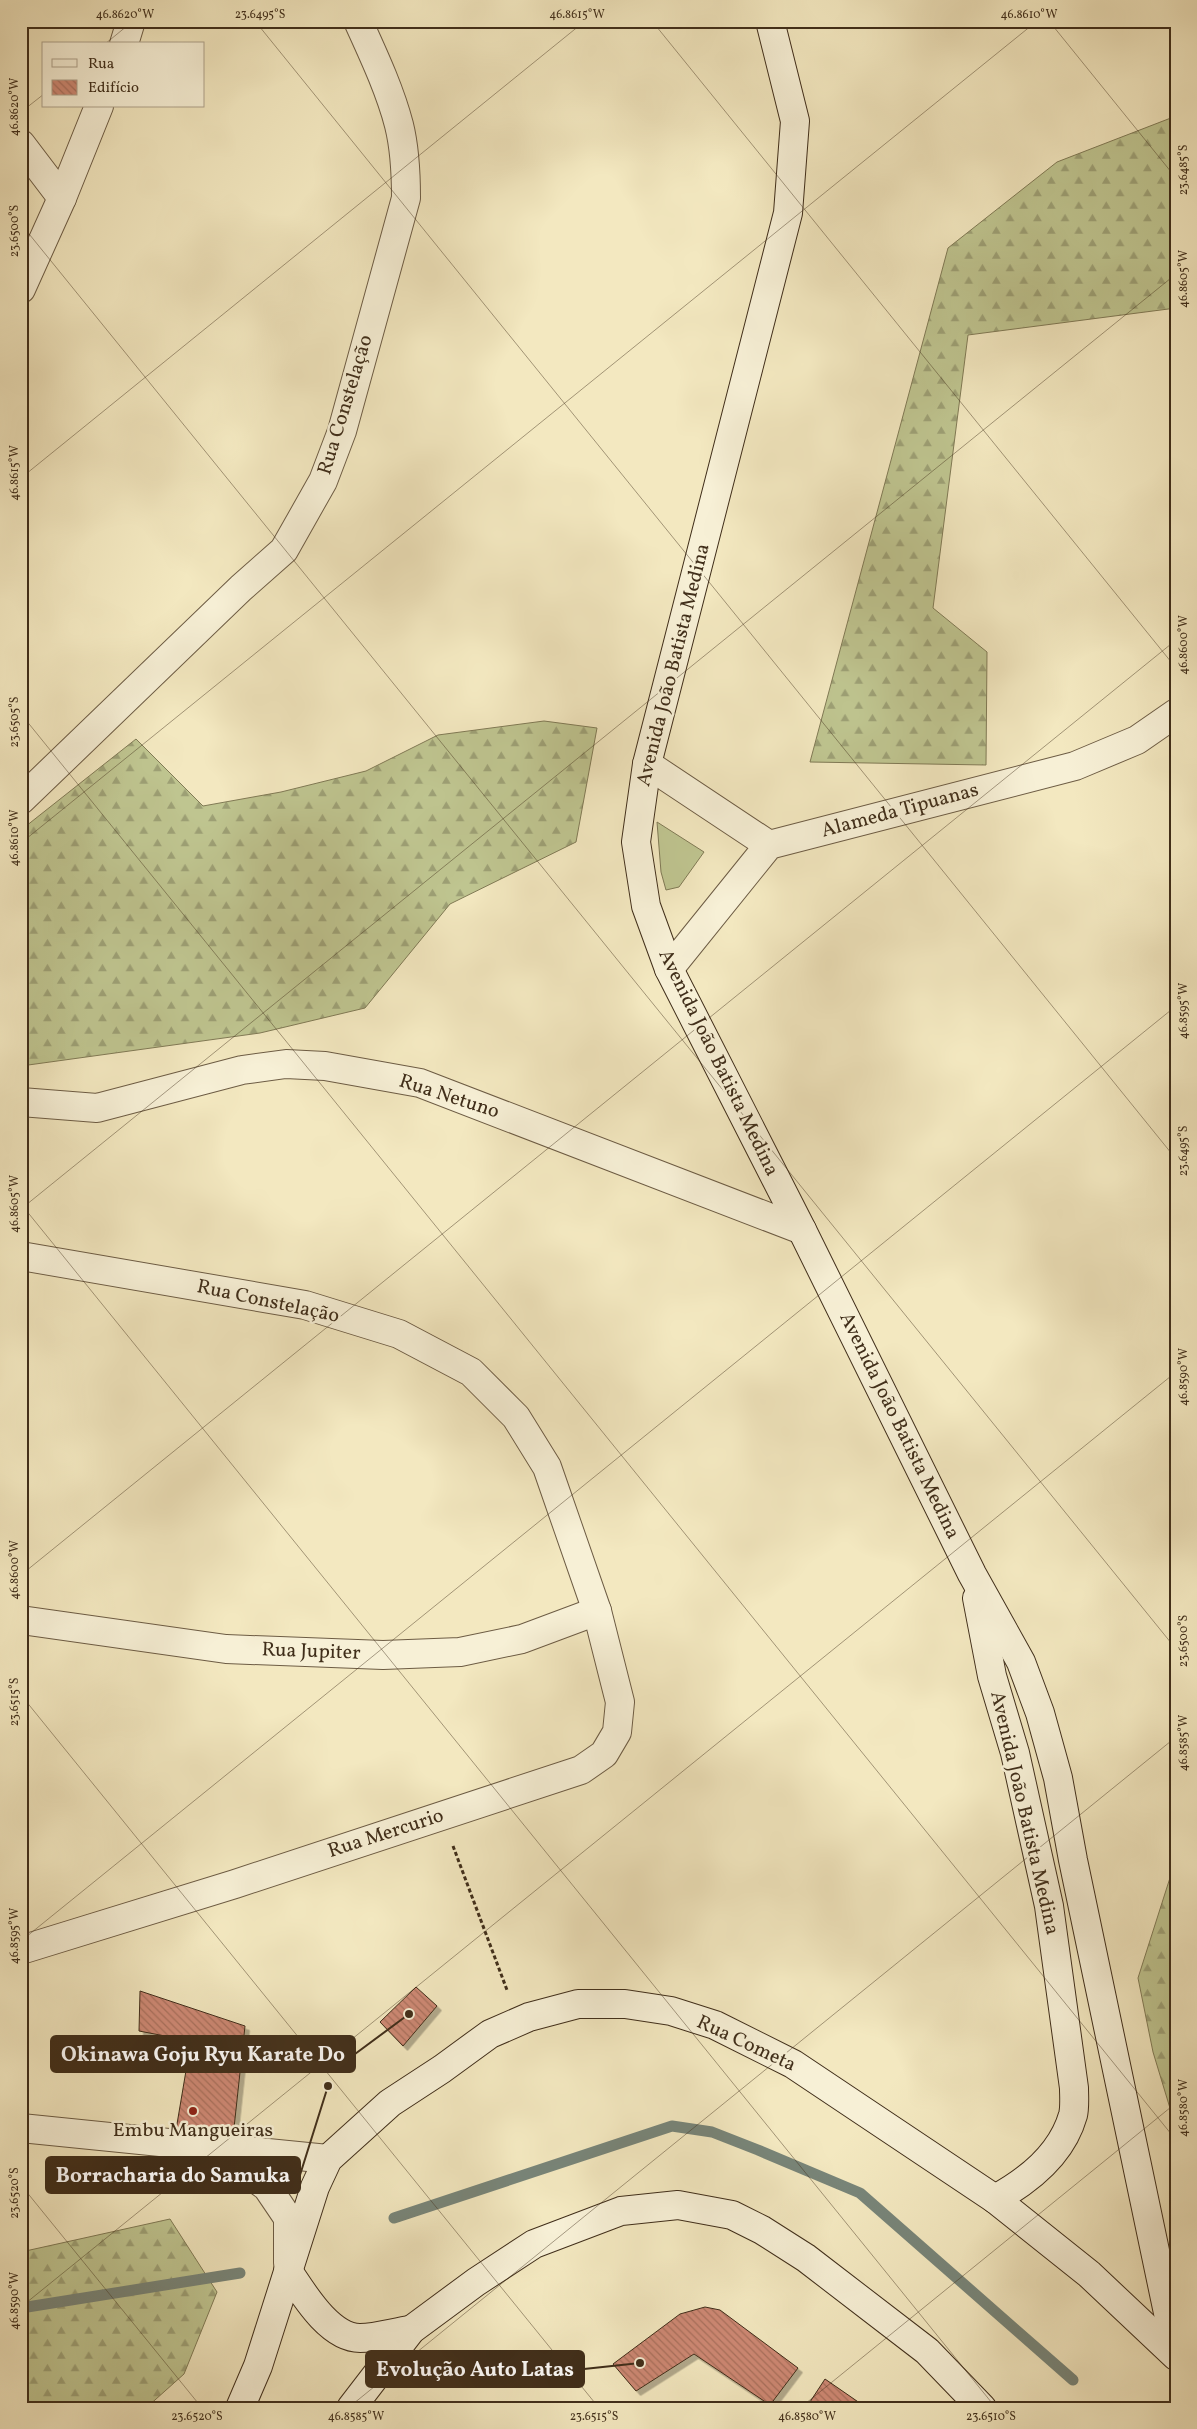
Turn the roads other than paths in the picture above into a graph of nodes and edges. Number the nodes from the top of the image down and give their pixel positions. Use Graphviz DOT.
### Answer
graph roads {
  1 [pos="131,21"];
  2 [pos="358,21"];
  3 [pos="770,21"];
  4 [pos="125,42"];
  5 [pos="98,108"];
  6 [pos="21,144"];
  7 [pos="62,198"];
  8 [pos="21,289"];
  9 [pos="1176,713"];
  10 [pos="647,764"];
  11 [pos="21,800"];
  12 [pos="769,845"];
  13 [pos="668,969"];
  14 [pos="21,1102"];
  15 [pos="802,1230"];
  16 [pos="21,1256"];
  17 [pos="972,1574"];
  18 [pos="597,1611"];
  19 [pos="21,1620"];
  20 [pos="21,1950"];
  21 [pos="21,2128"];
  22 [pos="212,2147"];
  23 [pos="328,2159"];
  24 [pos="995,2198"];
  25 [pos="288,2271"];
  26 [pos="411,2330"];
  27 [pos="1176,2351"];
  28 [pos="1176,2356"];
  29 [pos="240,2408"];
  30 [pos="351,2408"];
  31 [pos="982,2408"];
  1 -- 4 [label="street"];
  2 -- 11 [label="street, Rua Constelação"];
  3 -- 10 [label="street, Avenida João Batista Medina"];
  5 -- 7 [label="street"];
  6 -- 7 [label="street"];
  7 -- 8 [label="street"];
  9 -- 12 [label="street, Alameda Tipuanas"];
  10 -- 12 [label="street"];
  10 -- 13 [label="street, Avenida João Batista Medina"];
  12 -- 13 [label="street"];
  13 -- 15 [label="street, Avenida João Batista Medina"];
  14 -- 15 [label="street, Rua Netuno"];
  15 -- 17 [label="street, Avenida João Batista Medina"];
  16 -- 18 [label="street, Rua Constelação"];
  17 -- 24 [label="street, Avenida João Batista Medina"];
  17 -- 27 [label="street, Avenida João Batista Medina"];
  18 -- 19 [label="street, Rua Jupiter"];
  18 -- 20 [label="street, Rua Mercurio"];
  21 -- 22 [label="street"];
  22 -- 23 [label="street"];
  22 -- 25 [label="street"];
  23 -- 24 [label="street, Rua Cometa"];
  23 -- 25 [label="street, Rua Cometa"];
  24 -- 28 [label="street"];
  25 -- 26 [label="street"];
  25 -- 29 [label="street, Rua Cometa"];
  26 -- 30 [label="street"];
  26 -- 31 [label="street"];
}
